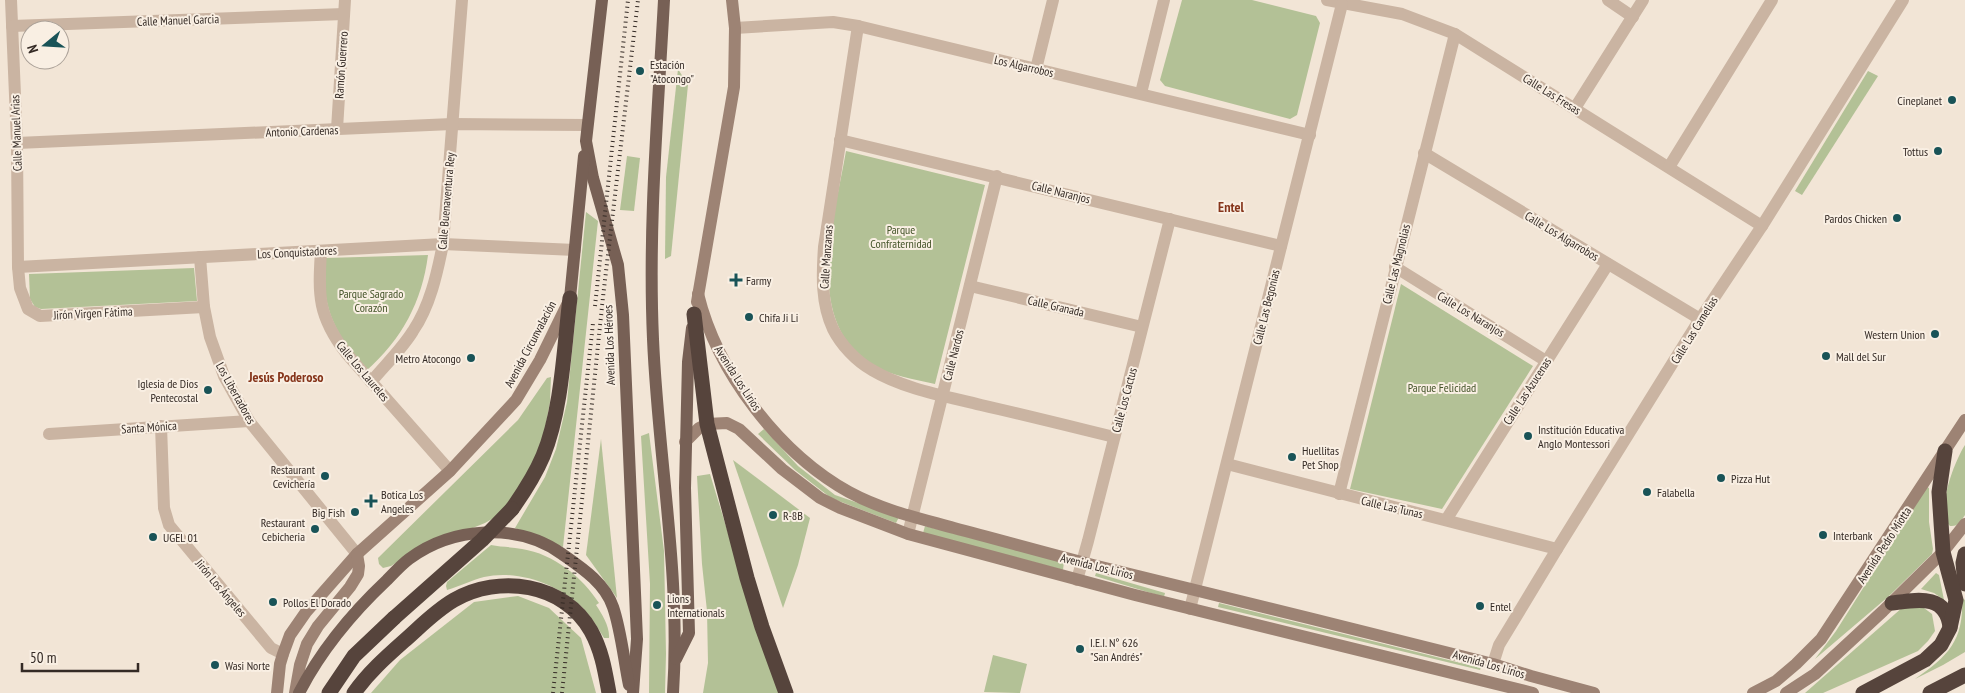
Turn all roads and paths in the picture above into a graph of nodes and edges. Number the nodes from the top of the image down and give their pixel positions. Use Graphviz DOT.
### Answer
graph roads {
  1 [pos="11,0"];
  2 [pos="345,0"];
  3 [pos="462,0"];
  4 [pos="602,0"];
  5 [pos="664,0"];
  6 [pos="732,0"];
  7 [pos="1053,0"];
  8 [pos="1164,0"];
  9 [pos="1326,0"];
  10 [pos="1608,0"];
  11 [pos="1643,0"];
  12 [pos="1772,0"];
  13 [pos="1903,0"];
  14 [pos="1342,4"];
  15 [pos="344,14"];
  16 [pos="1633,17"];
  17 [pos="12,26"];
  18 [pos="858,26"];
  19 [pos="735,28"];
  20 [pos="1455,34"];
  21 [pos="1036,69"];
  22 [pos="1141,93"];
  23 [pos="1575,108"];
  24 [pos="452,124"];
  25 [pos="588,125"];
  26 [pos="337,129"];
  27 [pos="1310,135"];
  28 [pos="840,140"];
  29 [pos="586,141"];
  30 [pos="17,143"];
  31 [pos="1424,153"];
  32 [pos="1668,167"];
  33 [pos="997,176"];
  34 [pos="1170,219"];
  35 [pos="1762,226"];
  36 [pos="443,244"];
  37 [pos="1281,246"];
  38 [pos="575,250"];
  39 [pos="321,251"];
  40 [pos="200,257"];
  41 [pos="1608,264"];
  42 [pos="18,267"];
  43 [pos="1395,267"];
  44 [pos="970,286"];
  45 [pos="698,294"];
  46 [pos="570,298"];
  47 [pos="204,307"];
  48 [pos="694,314"];
  49 [pos="1700,319"];
  50 [pos="1142,327"];
  51 [pos="1546,361"];
  52 [pos="371,382"];
  53 [pos="943,396"];
  54 [pos="1965,420"];
  55 [pos="249,421"];
  56 [pos="707,424"];
  57 [pos="161,426"];
  58 [pos="49,434"];
  59 [pos="1114,437"];
  60 [pos="685,442"];
  61 [pos="1945,451"];
  62 [pos="1226,464"];
  63 [pos="450,471"];
  64 [pos="1338,494"];
  65 [pos="913,516"];
  66 [pos="1446,520"];
  67 [pos="1965,524"];
  68 [pos="908,534"];
  69 [pos="1557,548"];
  70 [pos="1943,552"];
  71 [pos="356,554"];
  72 [pos="1965,554"];
  73 [pos="1082,562"];
  74 [pos="1077,580"];
  75 [pos="1965,584"];
  76 [pos="1194,591"];
  77 [pos="1892,603"];
  78 [pos="1190,609"];
  79 [pos="1950,628"];
  80 [pos="283,654"];
  81 [pos="675,662"];
  82 [pos="1493,664"];
  83 [pos="1965,675"];
  84 [pos="1509,690"];
  85 [pos="277,693"];
  86 [pos="295,693"];
  87 [pos="299,693"];
  88 [pos="329,693"];
  89 [pos="354,693"];
  90 [pos="609,693"];
  91 [pos="632,693"];
  92 [pos="673,693"];
  93 [pos="786,693"];
  94 [pos="1533,693"];
  95 [pos="1594,693"];
  96 [pos="1752,693"];
  97 [pos="1786,693"];
  98 [pos="1863,693"];
  99 [pos="1930,693"];
  1 -- 17 [label="street, Calle Manuel Arias"];
  2 -- 15 [label="street, Ramón Guerrero"];
  3 -- 24 [label="street, Calle Buenaventura Rey"];
  4 -- 25 [label="main road, Avenida Los Héroes"];
  5 -- 81 [label="main road"];
  6 -- 19 [label="main road"];
  7 -- 21 [label="street"];
  8 -- 22 [label="street"];
  9 -- 14 [label="street, Calle Las Fresas"];
  10 -- 16 [label="street"];
  11 -- 16 [label="street"];
  12 -- 32 [label="street"];
  13 -- 35 [label="street, Calle Las Camelias"];
  14 -- 20 [label="street, Calle Las Fresas"];
  14 -- 27 [label="street, Calle Las Begonias"];
  15 -- 17 [label="street, Calle Manuel Garcia"];
  15 -- 26 [label="street, Ramón Guerrero"];
  16 -- 23 [label="street"];
  17 -- 30 [label="street, Calle Manuel Arias"];
  18 -- 19 [label="street, Los Algarrobos"];
  18 -- 21 [label="street, Los Algarrobos"];
  18 -- 28 [label="street, Calle Manzanas"];
  19 -- 45 [label="main road"];
  20 -- 23 [label="street, Calle Las Fresas"];
  20 -- 31 [label="street, Calle Las Magnolias"];
  21 -- 22 [label="street, Los Algarrobos"];
  22 -- 27 [label="street, Los Algarrobos"];
  23 -- 32 [label="street, Calle Las Fresas"];
  24 -- 25 [label="street, Antonio Cardenas"];
  24 -- 26 [label="street, Antonio Cardenas"];
  24 -- 36 [label="street, Calle Buenaventura Rey"];
  25 -- 29 [label="main road, Avenida Los Héroes"];
  26 -- 30 [label="street, Antonio Cardenas"];
  27 -- 37 [label="street, Calle Las Begonias"];
  28 -- 33 [label="street, Calle Naranjos"];
  28 -- 53 [label="street, Calle Manzanas"];
  29 -- 38 [label="main road, Avenida Circunvalación"];
  29 -- 91 [label="main road, Avenida Los Héroes"];
  30 -- 42 [label="street, Calle Manuel Arias"];
  31 -- 41 [label="street, Calle Los Algarrobos"];
  31 -- 43 [label="street, Calle Las Magnolias"];
  32 -- 35 [label="street, Calle Las Fresas"];
  33 -- 34 [label="street, Calle Naranjos"];
  33 -- 44 [label="street, Calle Nardos"];
  34 -- 37 [label="street, Calle Naranjos"];
  34 -- 50 [label="street, Calle Los Cactus"];
  35 -- 49 [label="street, Calle Las Camelias"];
  36 -- 38 [label="street, Los Conquistadores"];
  36 -- 39 [label="street, Los Conquistadores"];
  36 -- 52 [label="street, Calle Buenaventura Rey"];
  37 -- 62 [label="street, Calle Las Begonias"];
  38 -- 46 [label="main road, Avenida Circunvalación"];
  39 -- 40 [label="street, Los Conquistadores"];
  39 -- 52 [label="street, Calle Los Laureles"];
  40 -- 42 [label="street, Los Conquistadores"];
  40 -- 47 [label="street, Los Libertadores"];
  41 -- 49 [label="street, Calle Los Algarrobos"];
  41 -- 51 [label="street, Calle Las Azucenas"];
  42 -- 47 [label="street, Jirón Virgen Fátima"];
  43 -- 51 [label="street, Calle Los Naranjos"];
  43 -- 64 [label="street, Calle Las Magnolias"];
  44 -- 50 [label="street, Calle Granada"];
  44 -- 53 [label="street, Calle Nardos"];
  45 -- 48 [label="main road"];
  45 -- 65 [label="main road, Avenida Los Lirios"];
  46 -- 63 [label="main road, Avenida Circunvalación"];
  46 -- 88 [label="highway, bridge"];
  47 -- 55 [label="street, Los Libertadores"];
  48 -- 56 [label="highway"];
  48 -- 60 [label="main road"];
  49 -- 69 [label="street, Calle Las Camelias"];
  50 -- 59 [label="street, Calle Los Cactus"];
  51 -- 66 [label="street, Calle Las Azucenas"];
  52 -- 63 [label="street, Calle Los Laureles"];
  53 -- 59 [label="street, Calle Manzanas"];
  53 -- 65 [label="street, Calle Nardos"];
  54 -- 61 [label="main road, Avenida Pedro Miotta"];
  55 -- 57 [label="street, Santa Mónica"];
  55 -- 71 [label="street, Los Libertadores"];
  56 -- 60 [label="main road"];
  56 -- 68 [label="main road, Avenida Los Lirios"];
  56 -- 93 [label="highway"];
  57 -- 58 [label="street, Santa Mónica"];
  57 -- 80 [label="street, Jirón Los Ángeles"];
  59 -- 73 [label="street, Calle Los Cactus"];
  60 -- 81 [label="main road"];
  61 -- 70 [label="highway"];
  61 -- 96 [label="main road, Avenida Pedro Miotta"];
  62 -- 64 [label="street, Calle Las Tunas"];
  62 -- 76 [label="street, Calle Las Begonias"];
  63 -- 71 [label="main road, Avenida Circunvalación"];
  64 -- 66 [label="street, Calle Las Tunas"];
  65 -- 68 [label="street, Calle Nardos"];
  65 -- 73 [label="main road, Avenida Los Lirios"];
  66 -- 69 [label="street, Calle Las Tunas"];
  67 -- 70 [label="main road"];
  68 -- 74 [label="main road, Avenida Los Lirios"];
  69 -- 82 [label="street, Calle Las Camelias"];
  70 -- 77 [label="main road"];
  70 -- 79 [label="highway"];
  71 -- 80 [label="main road, Avenida Circunvalación"];
  71 -- 86 [label="main road"];
  72 -- 75 [label="highway"];
  73 -- 74 [label="street, Calle Los Cactus"];
  73 -- 76 [label="main road, Avenida Los Lirios"];
  74 -- 78 [label="main road, Avenida Los Lirios"];
  76 -- 78 [label="street, Calle Las Begonias"];
  76 -- 82 [label="main road, Avenida Los Lirios"];
  77 -- 79 [label="highway"];
  77 -- 97 [label="main road"];
  78 -- 84 [label="main road, Avenida Los Lirios"];
  79 -- 98 [label="highway"];
  80 -- 85 [label="main road, Avenida Circunvalación"];
  81 -- 92 [label="main road"];
  82 -- 95 [label="main road, Avenida Los Lirios"];
  83 -- 99 [label="highway"];
  84 -- 94 [label="main road, Avenida Los Lirios"];
  87 -- 91 [label="main road"];
  89 -- 90 [label="highway"];
}
